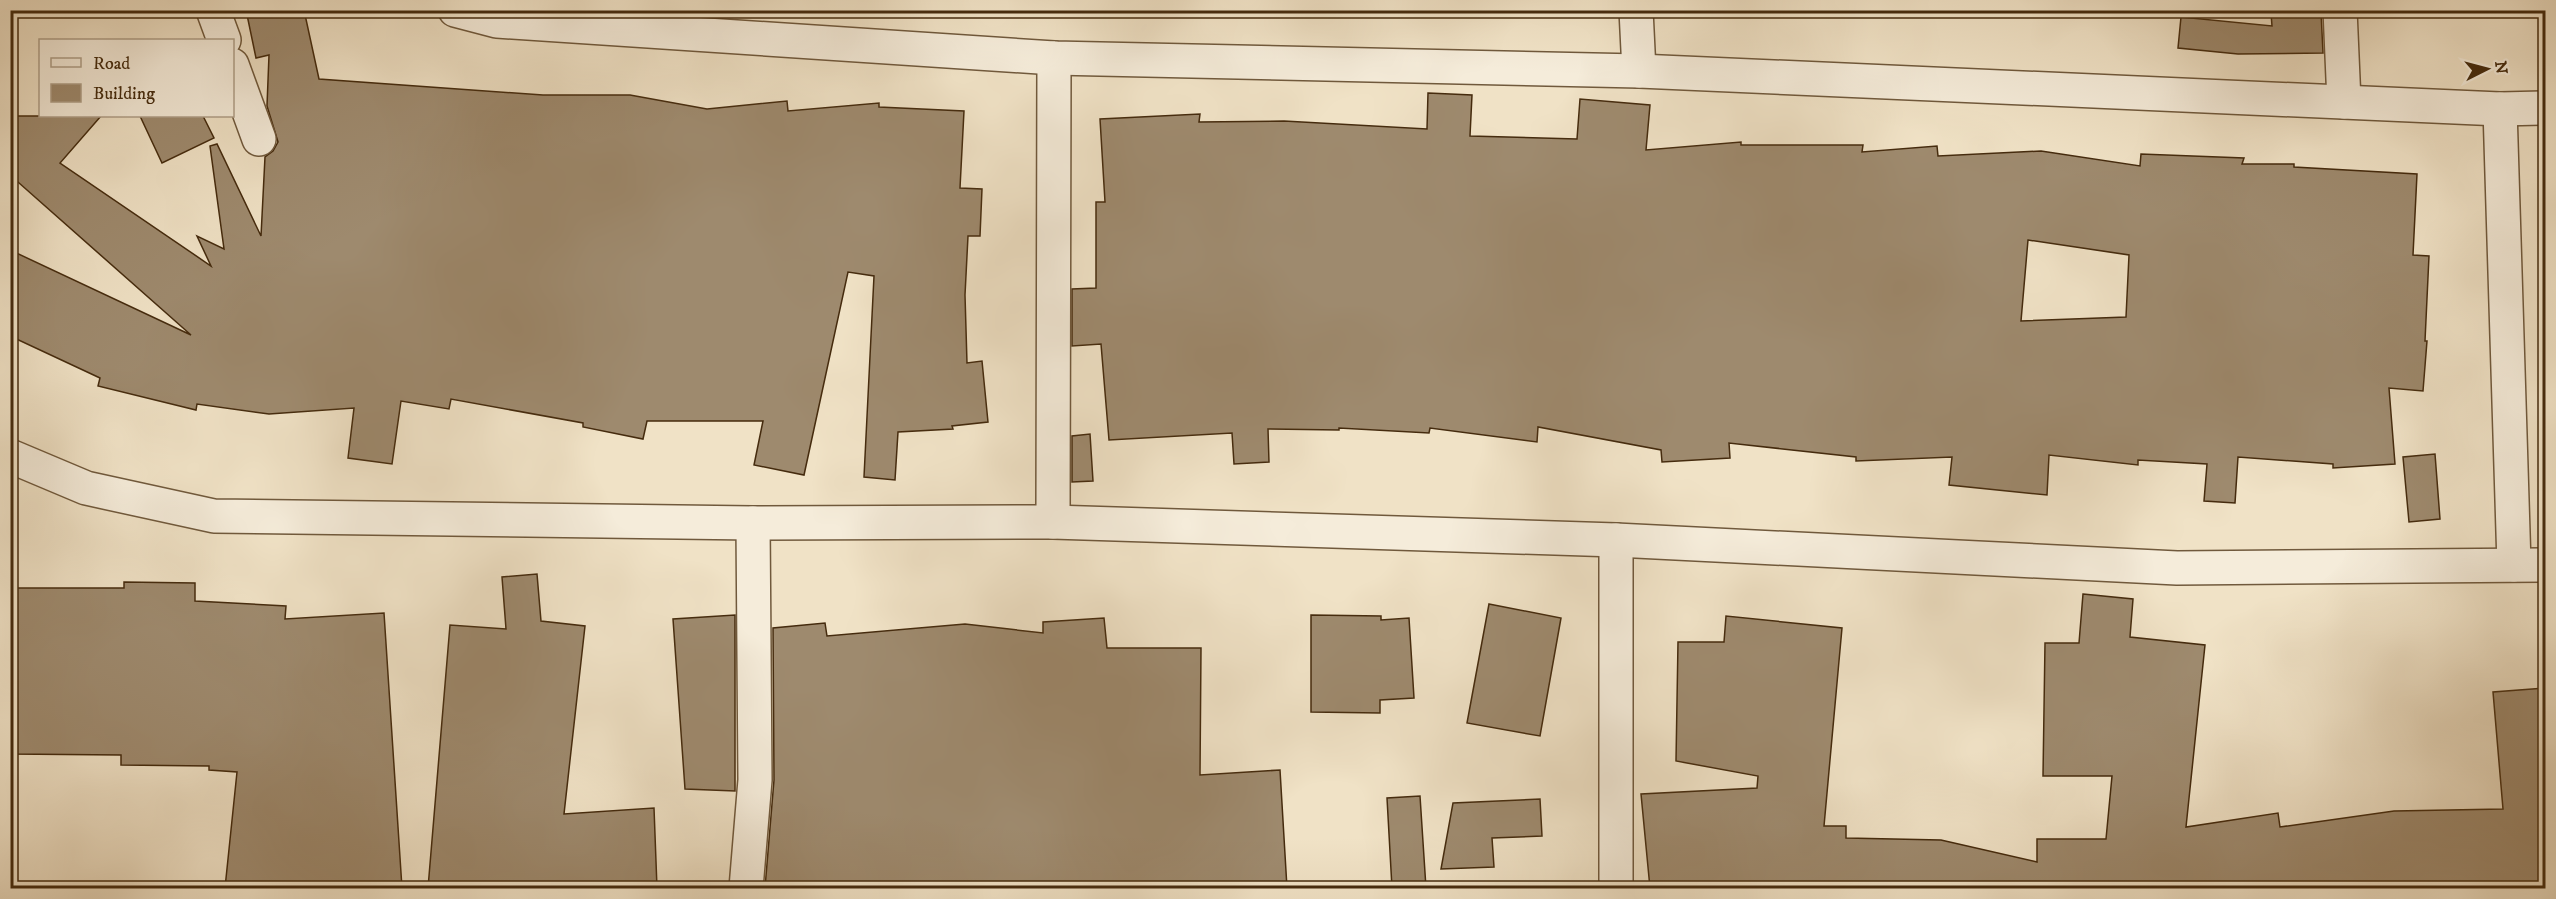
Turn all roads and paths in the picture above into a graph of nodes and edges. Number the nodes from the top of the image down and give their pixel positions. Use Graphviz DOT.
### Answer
graph roads {
  1 [pos="213,10"];
  2 [pos="455,10"];
  3 [pos="1636,10"];
  4 [pos="2340,10"];
  5 [pos="224,39"];
  6 [pos="1054,58"];
  7 [pos="234,70"];
  8 [pos="1639,71"];
  9 [pos="2344,102"];
  10 [pos="2546,108"];
  11 [pos="2500,109"];
  12 [pos="259,139"];
  13 [pos="10,456"];
  14 [pos="1053,522"];
  15 [pos="753,524"];
  16 [pos="1616,540"];
  17 [pos="2530,565"];
  18 [pos="746,888"];
  19 [pos="1616,888"];
  1 -- 5 [label="street"];
  2 -- 6 [label="street"];
  3 -- 8 [label="street"];
  4 -- 9 [label="street"];
  6 -- 8 [label="street"];
  6 -- 14 [label="street"];
  7 -- 12 [label="street"];
  8 -- 9 [label="street"];
  9 -- 11 [label="street"];
  10 -- 11 [label="street"];
  11 -- 17 [label="street"];
  13 -- 15 [label="street"];
  14 -- 15 [label="street"];
  14 -- 16 [label="street"];
  15 -- 18 [label="street"];
  16 -- 17 [label="street"];
  16 -- 19 [label="street"];
}
